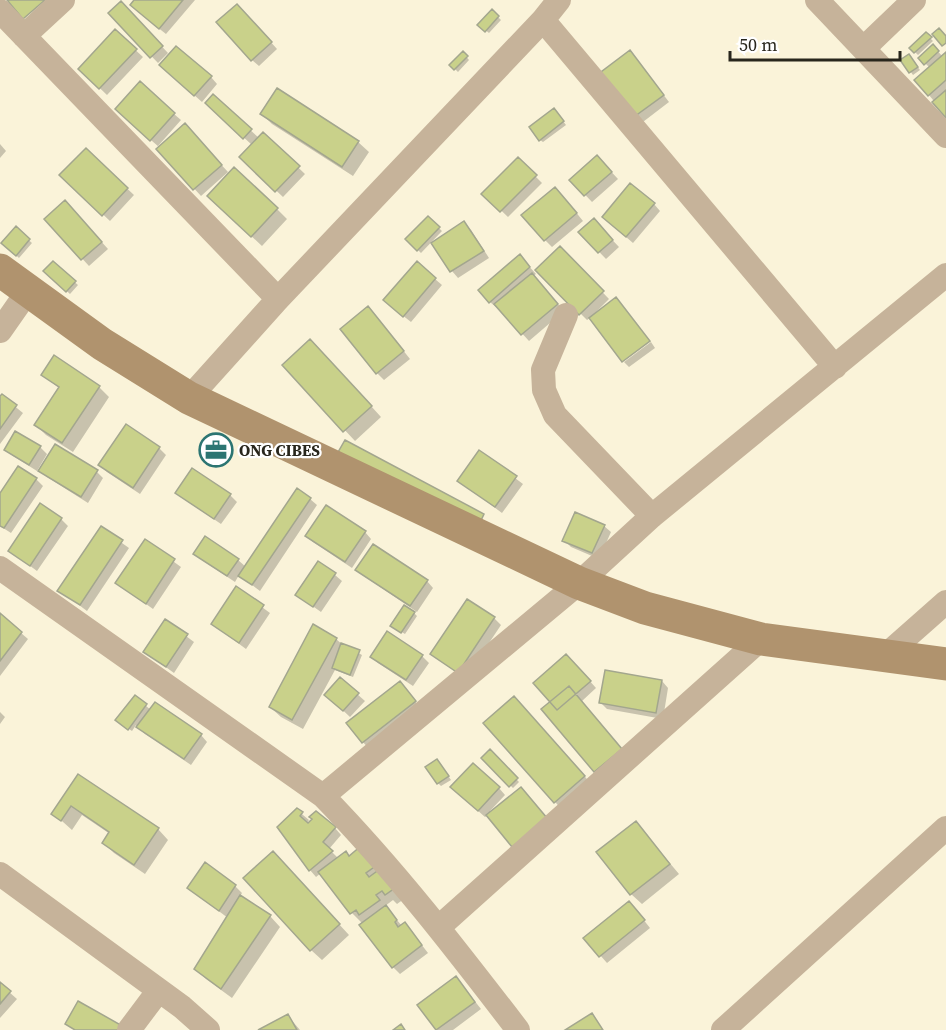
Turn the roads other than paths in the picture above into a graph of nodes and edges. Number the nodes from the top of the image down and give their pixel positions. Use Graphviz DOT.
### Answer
graph roads {
  1 [pos="63,0"];
  2 [pos="559,0"];
  3 [pos="817,0"];
  4 [pos="914,0"];
  5 [pos="0,11"];
  6 [pos="543,20"];
  7 [pos="24,36"];
  8 [pos="864,48"];
  9 [pos="946,136"];
  10 [pos="0,270"];
  11 [pos="946,275"];
  12 [pos="28,291"];
  13 [pos="278,298"];
  14 [pos="566,315"];
  15 [pos="0,331"];
  16 [pos="835,366"];
  17 [pos="189,398"];
  18 [pos="652,516"];
  19 [pos="0,567"];
  20 [pos="579,583"];
  21 [pos="946,602"];
  22 [pos="761,639"];
  23 [pos="886,655"];
  24 [pos="946,664"];
  25 [pos="323,796"];
  26 [pos="946,828"];
  27 [pos="0,874"];
  28 [pos="439,927"];
  29 [pos="159,990"];
  30 [pos="129,1030"];
  31 [pos="208,1030"];
  32 [pos="518,1030"];
  33 [pos="723,1030"];
  1 -- 7 [label="street"];
  2 -- 6 [label="street"];
  3 -- 8 [label="street"];
  4 -- 8 [label="street"];
  5 -- 7 [label="street"];
  6 -- 13 [label="street"];
  6 -- 16 [label="street"];
  7 -- 13 [label="street"];
  8 -- 9 [label="street"];
  10 -- 12 [label="street"];
  11 -- 16 [label="street"];
  12 -- 15 [label="street"];
  12 -- 17 [label="street"];
  13 -- 17 [label="street"];
  14 -- 18 [label="street"];
  16 -- 18 [label="street"];
  17 -- 20 [label="street"];
  18 -- 20 [label="street"];
  19 -- 25 [label="street"];
  20 -- 22 [label="street"];
  20 -- 25 [label="street"];
  21 -- 23 [label="street"];
  22 -- 23 [label="street"];
  22 -- 28 [label="street"];
  23 -- 24 [label="street"];
  25 -- 28 [label="street"];
  26 -- 33 [label="street"];
  27 -- 29 [label="street"];
  28 -- 32 [label="street"];
  29 -- 30 [label="street"];
  29 -- 31 [label="street"];
}
